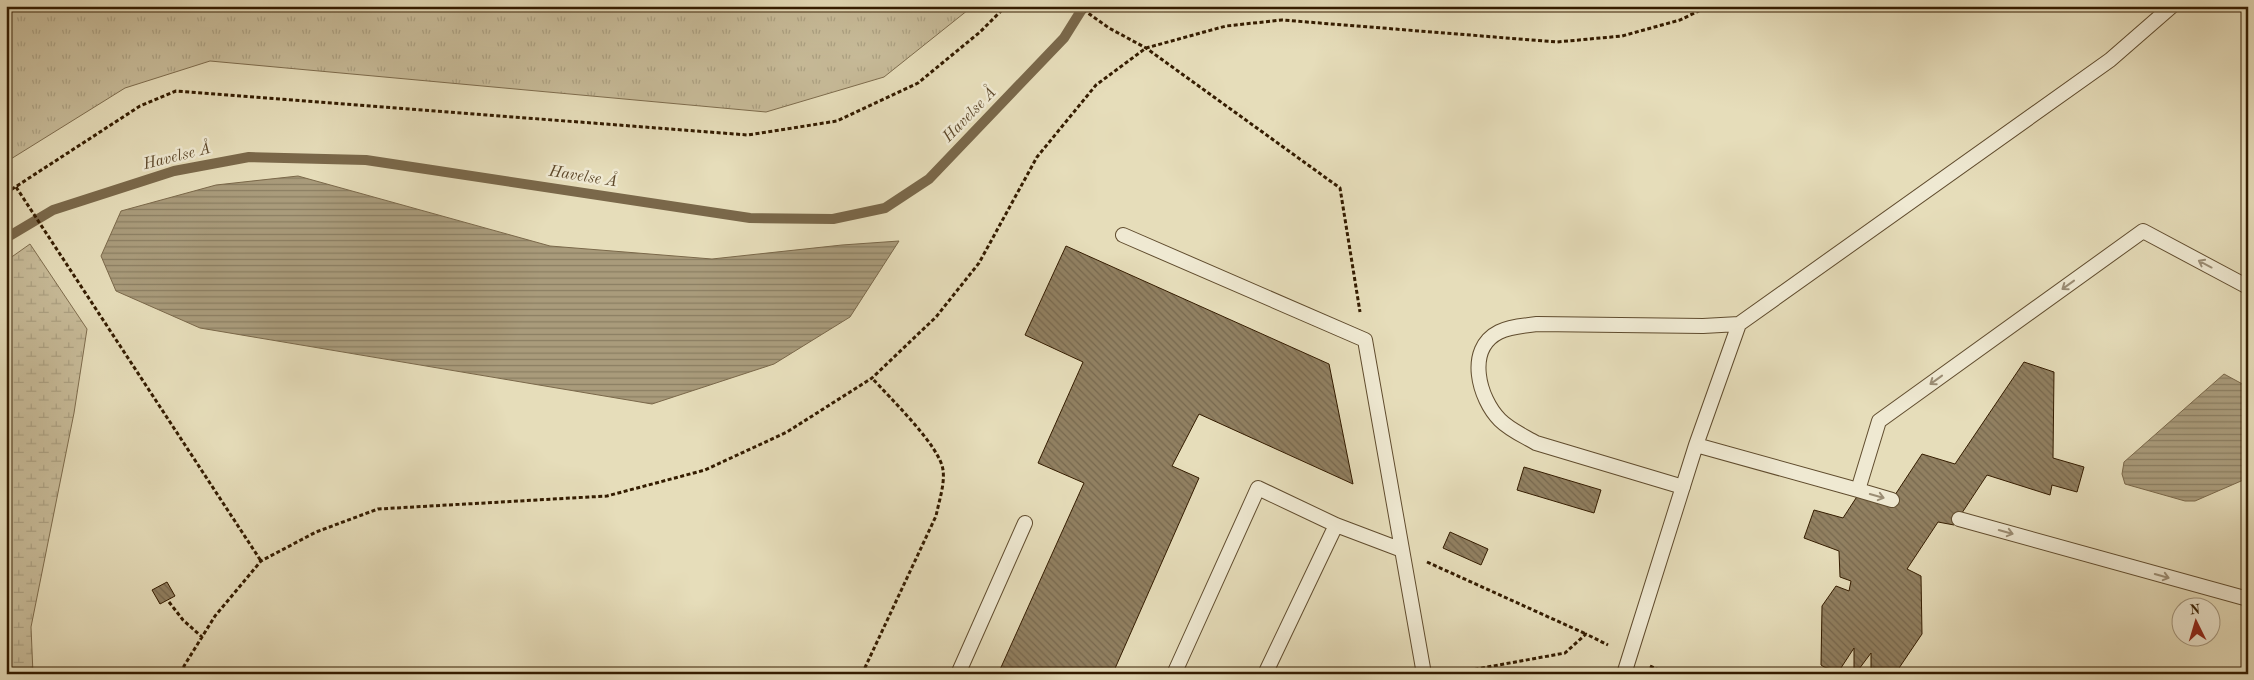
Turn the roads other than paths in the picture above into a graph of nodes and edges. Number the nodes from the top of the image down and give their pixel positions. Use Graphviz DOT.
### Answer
graph roads {
  1 [pos="2172,6"];
  2 [pos="1123,235"];
  3 [pos="2248,287"];
  4 [pos="1739,324"];
  5 [pos="1696,446"];
  6 [pos="1683,488"];
  7 [pos="1858,490"];
  8 [pos="1892,500"];
  9 [pos="1958,519"];
  10 [pos="1025,523"];
  11 [pos="1336,525"];
  12 [pos="1402,550"];
  13 [pos="2248,600"];
  14 [pos="958,674"];
  15 [pos="1174,674"];
  16 [pos="1265,674"];
  17 [pos="1424,674"];
  18 [pos="1624,674"];
  1 -- 4 [label="lane"];
  2 -- 12 [label="lane"];
  3 -- 7 [label="lane, one-way"];
  4 -- 5 [label="lane"];
  4 -- 6 [label="lane"];
  5 -- 6 [label="lane"];
  5 -- 7 [label="lane"];
  6 -- 18 [label="lane"];
  7 -- 8 [label="lane, one-way"];
  9 -- 13 [label="lane, one-way"];
  10 -- 14 [label="lane"];
  11 -- 12 [label="lane"];
  11 -- 15 [label="lane"];
  11 -- 16 [label="lane"];
  12 -- 17 [label="lane"];
}
